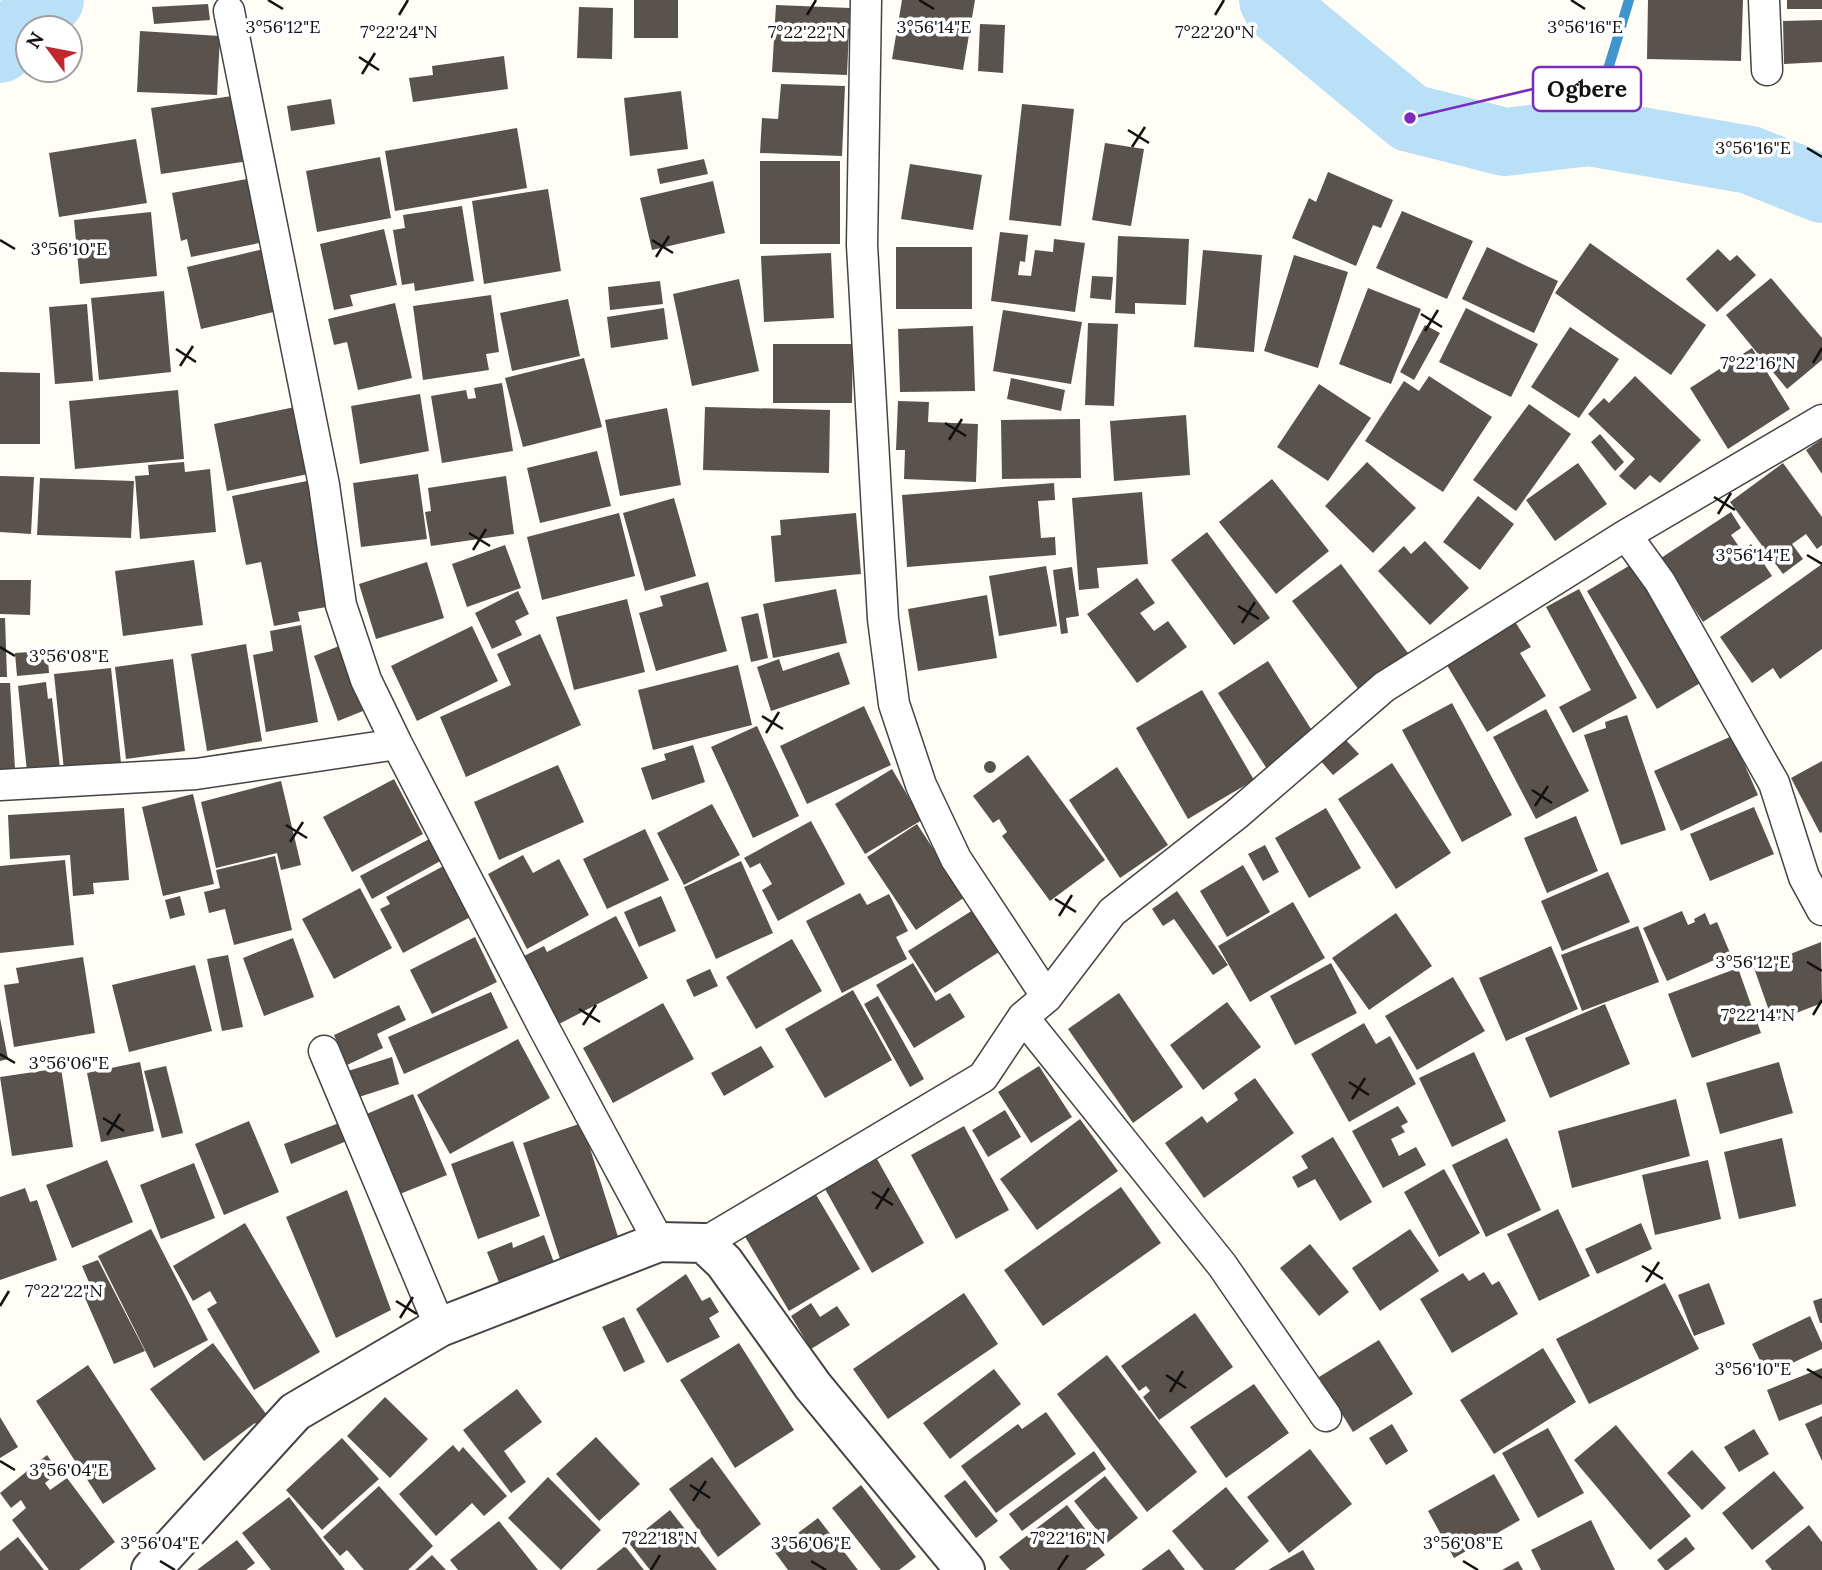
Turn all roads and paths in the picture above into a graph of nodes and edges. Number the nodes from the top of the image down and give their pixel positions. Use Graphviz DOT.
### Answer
graph roads {
  1 [pos="866,0"];
  2 [pos="1764,0"];
  3 [pos="229,10"];
  4 [pos="1767,70"];
  5 [pos="1822,420"];
  6 [pos="1626,535"];
  7 [pos="397,744"];
  8 [pos="0,785"];
  9 [pos="1822,910"];
  10 [pos="1047,997"];
  11 [pos="1023,1017"];
  12 [pos="324,1051"];
  13 [pos="659,1242"];
  14 [pos="704,1243"];
  15 [pos="440,1327"];
  16 [pos="1326,1416"];
  17 [pos="151,1570"];
  18 [pos="965,1570"];
  1 -- 10 [label="street"];
  2 -- 4 [label="street"];
  3 -- 7 [label="street"];
  5 -- 6 [label="street"];
  6 -- 9 [label="street"];
  6 -- 10 [label="street"];
  7 -- 8 [label="street"];
  7 -- 13 [label="street"];
  10 -- 11 [label="street"];
  11 -- 14 [label="street"];
  11 -- 16 [label="street"];
  12 -- 15 [label="street"];
  13 -- 14 [label="street"];
  13 -- 15 [label="street"];
  14 -- 18 [label="street"];
  15 -- 17 [label="street"];
}
